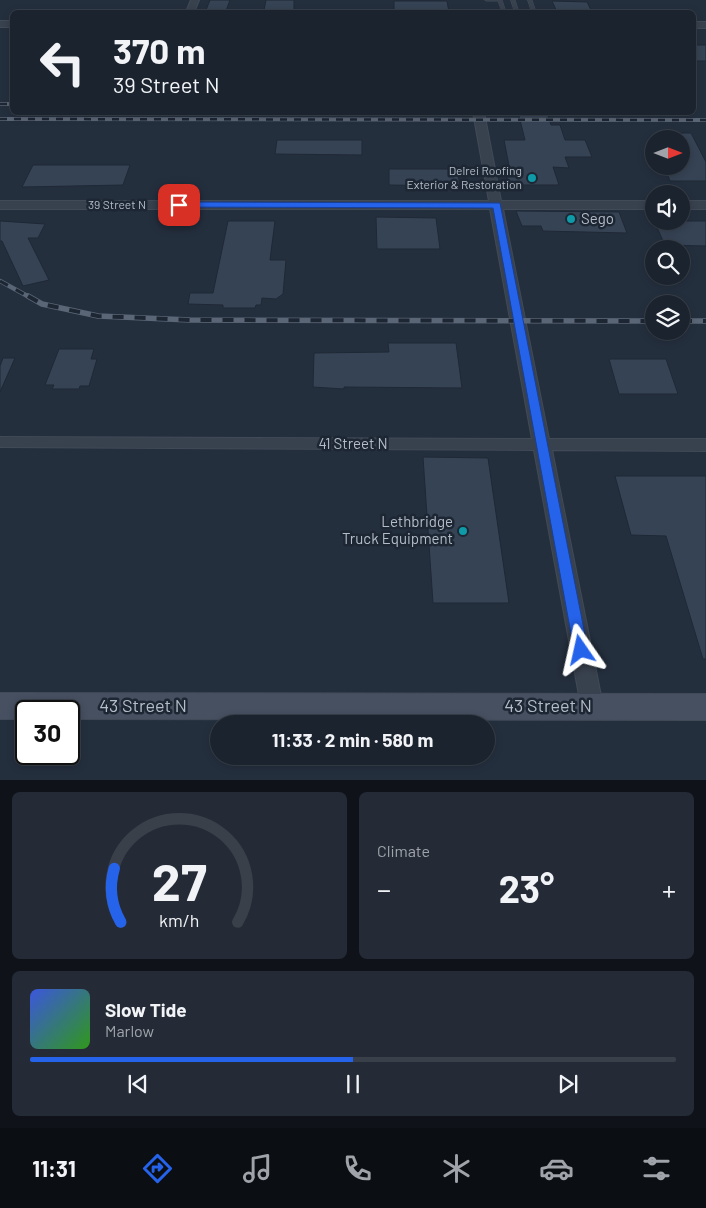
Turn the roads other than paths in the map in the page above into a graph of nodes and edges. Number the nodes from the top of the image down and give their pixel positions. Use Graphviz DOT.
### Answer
graph roads {
  1 [pos="487,0"];
  2 [pos="500,0"];
  3 [pos="479,115"];
  4 [pos="0,205"];
  5 [pos="497,205"];
  6 [pos="645,205"];
  7 [pos="690,205"];
  8 [pos="706,206"];
  9 [pos="0,442"];
  10 [pos="541,445"];
  11 [pos="706,445"];
  12 [pos="0,706"];
  13 [pos="592,706"];
  14 [pos="706,707"];
  1 -- 2 [label="lane"];
  3 -- 5 [label="street"];
  4 -- 5 [label="street, 39 Street N"];
  5 -- 6 [label="street, 39 Street N"];
  5 -- 10 [label="street"];
  7 -- 8 [label="street"];
  9 -- 10 [label="street, 41 Street N"];
  10 -- 11 [label="street, 41 Street N"];
  10 -- 13 [label="street"];
  12 -- 13 [label="main road, 43 Street N"];
  13 -- 14 [label="main road, 43 Street N"];
}
